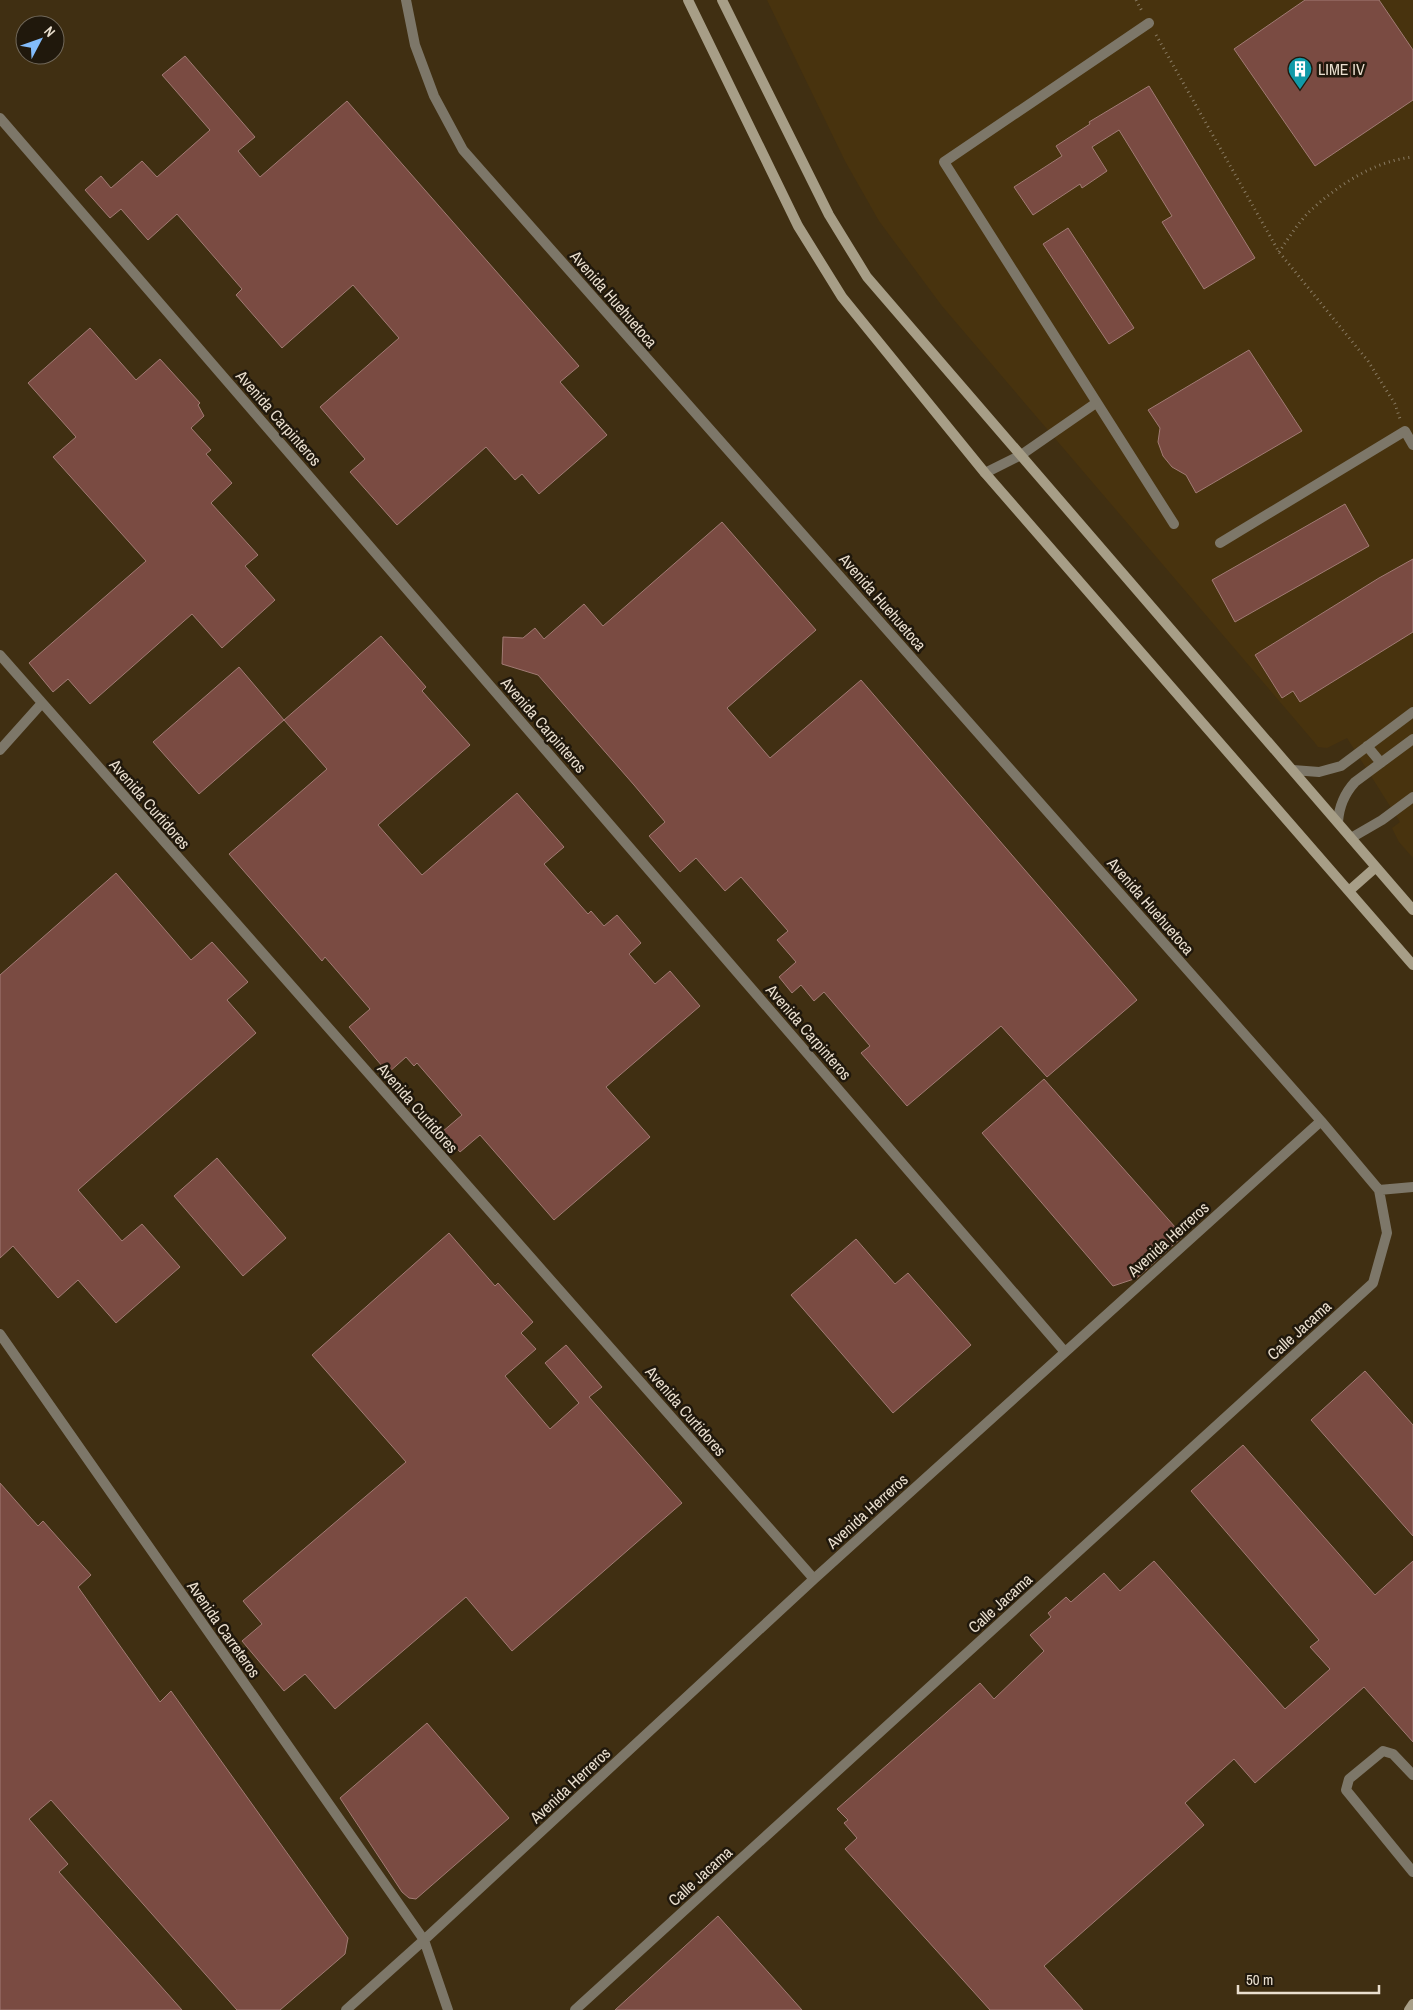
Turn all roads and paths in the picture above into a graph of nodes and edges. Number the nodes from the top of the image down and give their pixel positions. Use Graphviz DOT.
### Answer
graph roads {
  1 [pos="406,0"];
  2 [pos="688,0"];
  3 [pos="722,0"];
  4 [pos="1136,0"];
  5 [pos="1149,23"];
  6 [pos="0,118"];
  7 [pos="1413,157"];
  8 [pos="1278,252"];
  9 [pos="1096,403"];
  10 [pos="1405,431"];
  11 [pos="1413,445"];
  12 [pos="1021,455"];
  13 [pos="985,473"];
  14 [pos="1174,524"];
  15 [pos="1220,543"];
  16 [pos="0,655"];
  17 [pos="42,704"];
  18 [pos="1413,712"];
  19 [pos="1413,739"];
  20 [pos="1367,746"];
  21 [pos="0,750"];
  22 [pos="1382,763"];
  23 [pos="1293,770"];
  24 [pos="1413,797"];
  25 [pos="1338,822"];
  26 [pos="1351,838"];
  27 [pos="1376,867"];
  28 [pos="1350,890"];
  29 [pos="1413,910"];
  30 [pos="1413,965"];
  31 [pos="1321,1121"];
  32 [pos="1413,1187"];
  33 [pos="1379,1190"];
  34 [pos="0,1334"];
  35 [pos="1065,1352"];
  36 [pos="814,1579"];
  37 [pos="1413,1776"];
  38 [pos="1413,1872"];
  39 [pos="424,1940"];
  40 [pos="1413,2004"];
  41 [pos="346,2010"];
  42 [pos="448,2010"];
  43 [pos="575,2010"];
  44 [pos="1409,2010"];
  1 -- 31 [label="lane, Avenida Huehuetoca"];
  2 -- 13 [label="main road"];
  3 -- 12 [label="main road"];
  4 -- 5 [label="path"];
  5 -- 8 [label="path"];
  5 -- 9 [label="lane"];
  6 -- 35 [label="lane, Avenida Carpinteros"];
  7 -- 8 [label="path"];
  8 -- 10 [label="path"];
  9 -- 12 [label="lane"];
  9 -- 14 [label="lane"];
  10 -- 11 [label="lane"];
  10 -- 15 [label="lane"];
  12 -- 13 [label="lane"];
  12 -- 23 [label="main road"];
  13 -- 28 [label="main road"];
  16 -- 17 [label="lane, Avenida Curtidores"];
  17 -- 21 [label="lane"];
  17 -- 36 [label="lane, Avenida Curtidores"];
  18 -- 20 [label="lane"];
  19 -- 22 [label="lane"];
  20 -- 22 [label="lane"];
  20 -- 23 [label="lane"];
  22 -- 25 [label="lane"];
  23 -- 25 [label="main road"];
  24 -- 26 [label="lane"];
  25 -- 26 [label="main road"];
  26 -- 27 [label="main road"];
  27 -- 28 [label="main road"];
  27 -- 29 [label="main road"];
  28 -- 30 [label="main road"];
  31 -- 33 [label="lane"];
  31 -- 35 [label="lane, Avenida Herreros"];
  32 -- 33 [label="lane"];
  33 -- 43 [label="lane, Calle Jacama"];
  34 -- 39 [label="lane, Avenida Carreteros"];
  35 -- 36 [label="lane, Avenida Herreros"];
  36 -- 39 [label="lane, Avenida Herreros"];
  37 -- 38 [label="lane"];
  39 -- 41 [label="lane, Avenida Herreros"];
  39 -- 42 [label="lane"];
  40 -- 44 [label="main road"];
}
